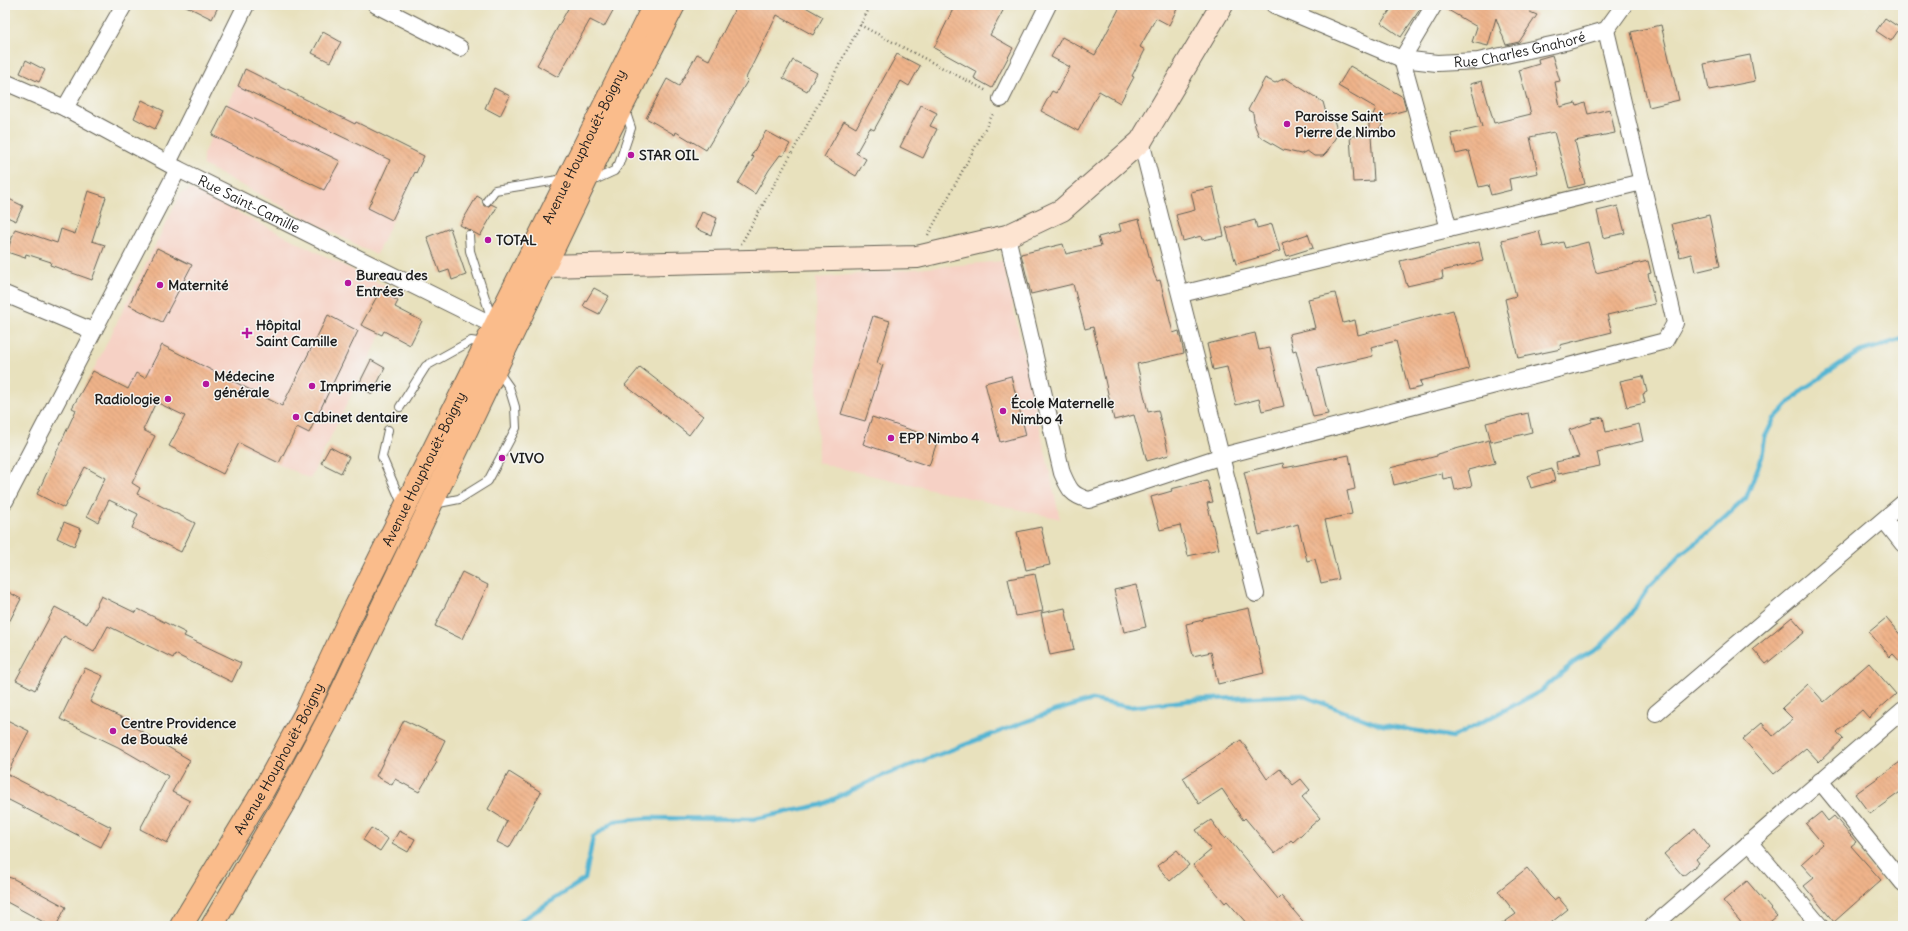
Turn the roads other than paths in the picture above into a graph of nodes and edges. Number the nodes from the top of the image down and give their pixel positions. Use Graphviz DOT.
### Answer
graph roads {
  1 [pos="124,5"];
  2 [pos="246,5"];
  3 [pos="376,5"];
  4 [pos="654,5"];
  5 [pos="674,5"];
  6 [pos="1048,5"];
  7 [pos="1222,5"];
  8 [pos="1274,5"];
  9 [pos="1434,5"];
  10 [pos="1624,5"];
  11 [pos="1606,30"];
  12 [pos="460,48"];
  13 [pos="1402,59"];
  14 [pos="5,82"];
  15 [pos="1001,98"];
  16 [pos="65,108"];
  17 [pos="1141,141"];
  18 [pos="173,166"];
  19 [pos="576,182"];
  20 [pos="1642,182"];
  21 [pos="487,201"];
  22 [pos="1449,229"];
  23 [pos="469,235"];
  24 [pos="1007,236"];
  25 [pos="535,264"];
  26 [pos="5,294"];
  27 [pos="1181,294"];
  28 [pos="93,332"];
  29 [pos="489,334"];
  30 [pos="496,368"];
  31 [pos="400,407"];
  32 [pos="388,430"];
  33 [pos="1222,456"];
  34 [pos="11,479"];
  35 [pos="5,501"];
  36 [pos="1903,503"];
  37 [pos="431,504"];
  38 [pos="404,509"];
  39 [pos="1884,520"];
  40 [pos="1903,544"];
  41 [pos="1256,594"];
  42 [pos="1903,710"];
  43 [pos="1656,713"];
  44 [pos="1820,780"];
  45 [pos="1749,842"];
  46 [pos="1903,883"];
  47 [pos="181,926"];
  48 [pos="212,926"];
  49 [pos="1654,926"];
  50 [pos="1820,926"];
  1 -- 16 [label="street"];
  2 -- 18 [label="street"];
  3 -- 12 [label="street"];
  4 -- 19 [label="highway, Avenue Houphouët-Boigny"];
  5 -- 19 [label="highway, Avenue Houphouët-Boigny"];
  6 -- 15 [label="street"];
  7 -- 17 [label="street"];
  8 -- 13 [label="street, Rue Charles Gnahoré"];
  9 -- 13 [label="street"];
  10 -- 11 [label="street"];
  11 -- 13 [label="street, Rue Charles Gnahoré"];
  11 -- 20 [label="street"];
  13 -- 22 [label="street"];
  14 -- 16 [label="street, Rue Saint-Camille"];
  16 -- 18 [label="street, Rue Saint-Camille"];
  17 -- 24 [label="street"];
  17 -- 27 [label="street"];
  18 -- 28 [label="street"];
  18 -- 29 [label="street, Rue Saint-Camille"];
  19 -- 21 [label="lane"];
  19 -- 25 [label="highway, Avenue Houphouët-Boigny"];
  20 -- 22 [label="street"];
  20 -- 33 [label="street"];
  22 -- 27 [label="street"];
  23 -- 29 [label="lane"];
  24 -- 25 [label="street"];
  24 -- 33 [label="street"];
  25 -- 29 [label="highway, Avenue Houphouët-Boigny"];
  25 -- 30 [label="highway, Avenue Houphouët-Boigny"];
  26 -- 28 [label="street"];
  27 -- 33 [label="street"];
  28 -- 34 [label="street"];
  29 -- 31 [label="lane"];
  29 -- 38 [label="highway, Avenue Houphouët-Boigny"];
  30 -- 37 [label="highway, Avenue Houphouët-Boigny"];
  30 -- 37 [label="lane"];
  32 -- 38 [label="lane"];
  33 -- 41 [label="street"];
  34 -- 35 [label="street"];
  36 -- 39 [label="street"];
  37 -- 48 [label="highway, Avenue Houphouët-Boigny"];
  38 -- 47 [label="highway, Avenue Houphouët-Boigny"];
  39 -- 40 [label="street"];
  39 -- 43 [label="street"];
  42 -- 44 [label="street"];
  44 -- 45 [label="street"];
  44 -- 46 [label="street"];
  45 -- 49 [label="street"];
  45 -- 50 [label="street"];
}
